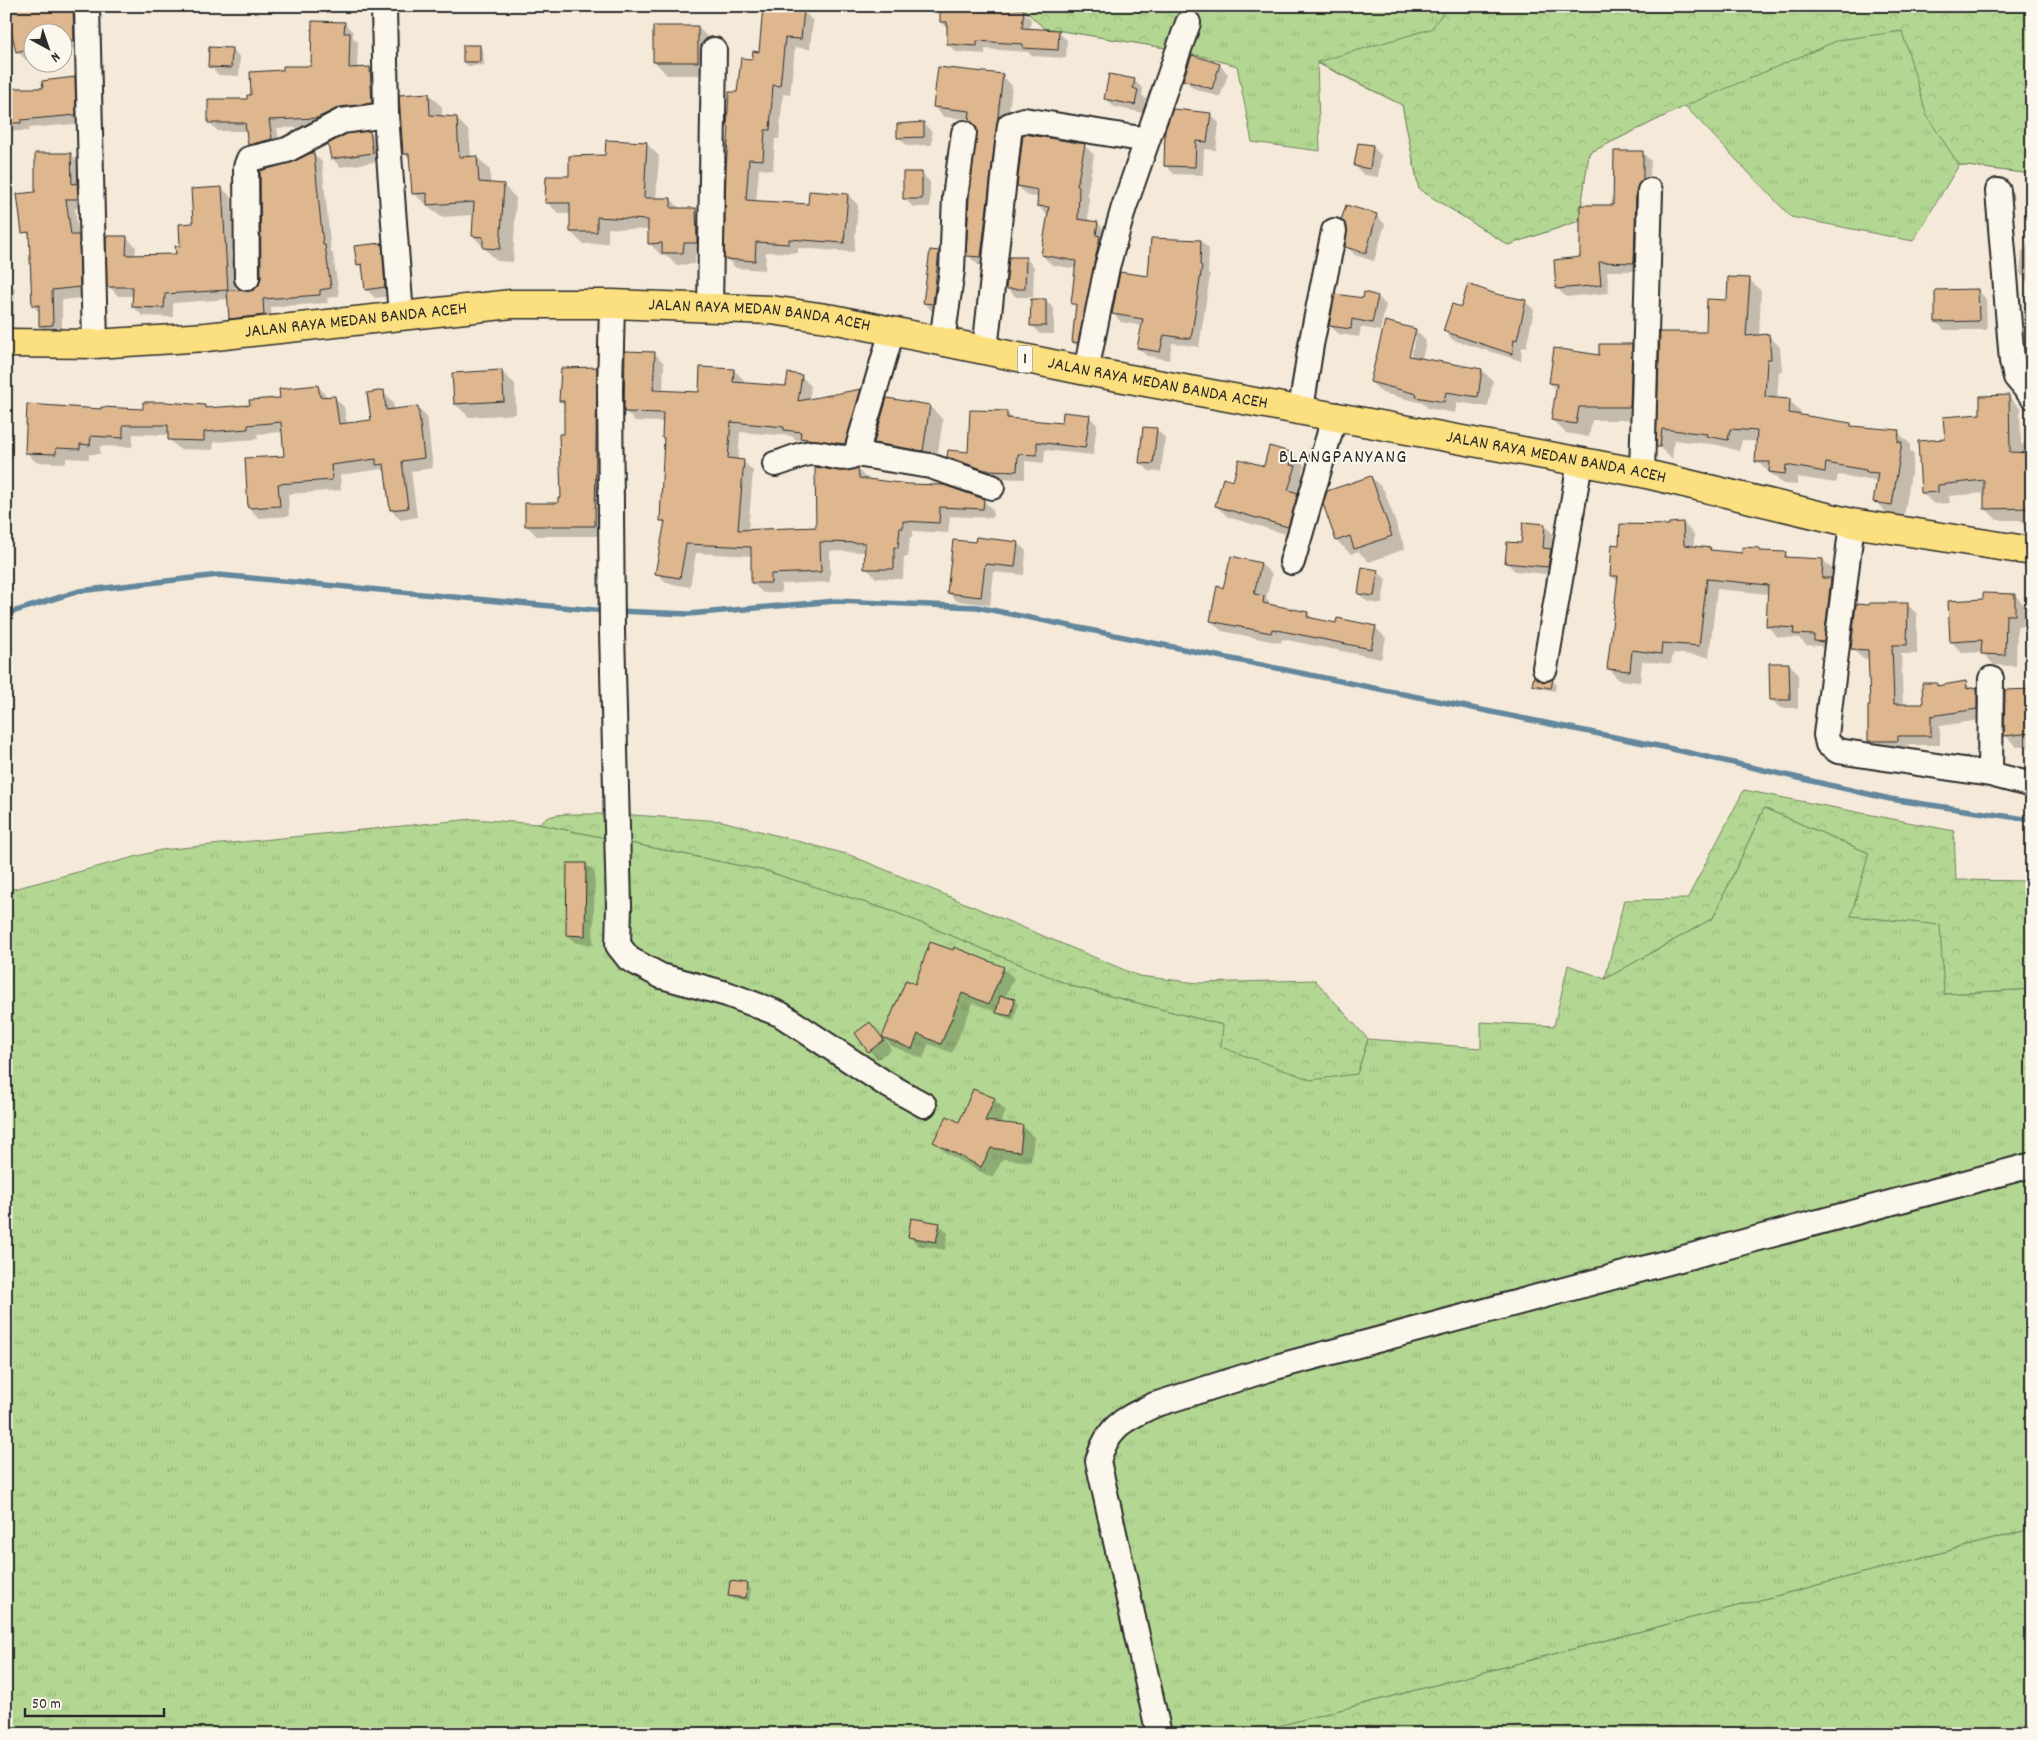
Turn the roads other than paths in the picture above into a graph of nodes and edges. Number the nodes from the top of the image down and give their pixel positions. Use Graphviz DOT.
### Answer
graph roads {
  1 [pos="87,6"];
  2 [pos="384,6"];
  3 [pos="1188,23"];
  4 [pos="714,50"];
  5 [pos="386,115"];
  6 [pos="964,133"];
  7 [pos="1147,140"];
  8 [pos="1650,191"];
  9 [pos="1998,191"];
  10 [pos="1334,231"];
  11 [pos="247,278"];
  12 [pos="612,304"];
  13 [pos="710,308"];
  14 [pos="401,316"];
  15 [pos="892,331"];
  16 [pos="942,342"];
  17 [pos="6,343"];
  18 [pos="95,344"];
  19 [pos="984,350"];
  20 [pos="1086,371"];
  21 [pos="2032,396"];
  22 [pos="1301,409"];
  23 [pos="1335,415"];
  24 [pos="856,454"];
  25 [pos="1580,462"];
  26 [pos="775,464"];
  27 [pos="1642,473"];
  28 [pos="992,487"];
  29 [pos="1852,523"];
  30 [pos="2032,551"];
  31 [pos="1292,562"];
  32 [pos="1545,668"];
  33 [pos="1991,679"];
  34 [pos="1990,774"];
  35 [pos="2032,785"];
  36 [pos="924,1105"];
  37 [pos="2032,1166"];
  38 [pos="1159,1734"];
  1 -- 18 [label="street"];
  2 -- 5 [label="street"];
  3 -- 7 [label="street"];
  4 -- 13 [label="street"];
  5 -- 11 [label="street"];
  5 -- 14 [label="street"];
  6 -- 16 [label="street"];
  7 -- 19 [label="street"];
  7 -- 20 [label="street"];
  8 -- 27 [label="street"];
  9 -- 21 [label="street"];
  10 -- 22 [label="street"];
  12 -- 13 [label="highway, JALAN RAYA MEDAN BANDA ACEH / 1"];
  12 -- 14 [label="highway, JALAN RAYA MEDAN BANDA ACEH / 1"];
  12 -- 36 [label="street"];
  13 -- 15 [label="highway, JALAN RAYA MEDAN BANDA ACEH / 1"];
  14 -- 18 [label="highway, JALAN RAYA MEDAN BANDA ACEH / 1"];
  15 -- 16 [label="highway, JALAN RAYA MEDAN BANDA ACEH / 1"];
  15 -- 24 [label="street"];
  16 -- 19 [label="highway, JALAN RAYA MEDAN BANDA ACEH / 1"];
  17 -- 18 [label="highway, JALAN RAYA MEDAN BANDA ACEH / 1"];
  19 -- 20 [label="highway, JALAN RAYA MEDAN BANDA ACEH / 1"];
  20 -- 22 [label="highway, JALAN RAYA MEDAN BANDA ACEH / 1"];
  22 -- 23 [label="highway, JALAN RAYA MEDAN BANDA ACEH / 1"];
  23 -- 25 [label="highway, JALAN RAYA MEDAN BANDA ACEH / 1"];
  23 -- 31 [label="street"];
  24 -- 26 [label="street"];
  24 -- 28 [label="street"];
  25 -- 27 [label="highway, JALAN RAYA MEDAN BANDA ACEH / 1"];
  25 -- 32 [label="street"];
  27 -- 29 [label="highway, JALAN RAYA MEDAN BANDA ACEH / 1"];
  29 -- 30 [label="highway, JALAN RAYA MEDAN BANDA ACEH / 1"];
  29 -- 34 [label="street"];
  33 -- 34 [label="street"];
  34 -- 35 [label="street"];
  37 -- 38 [label="street"];
}
